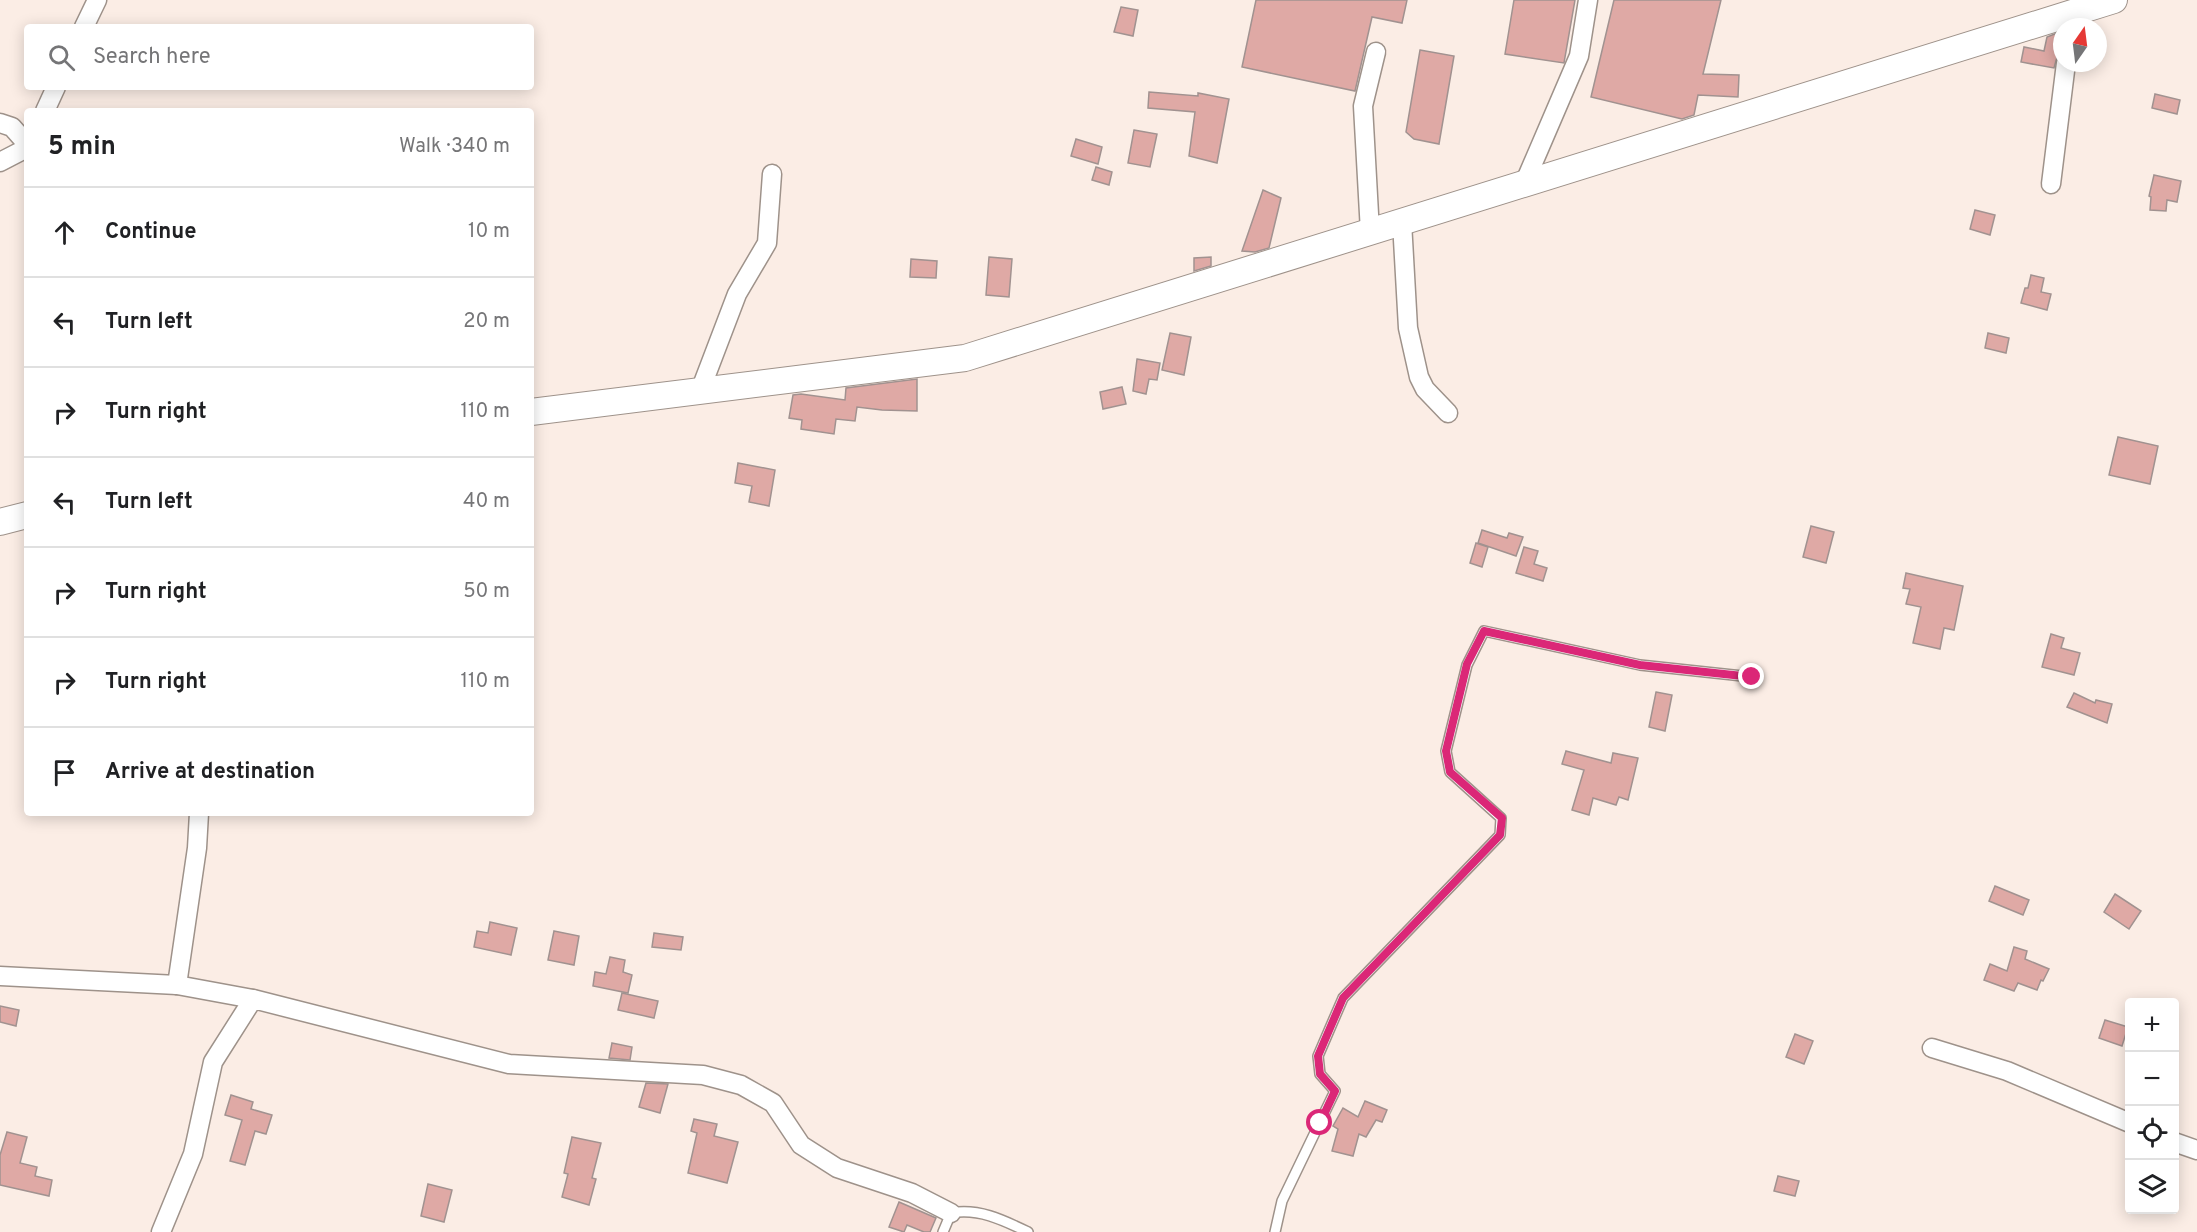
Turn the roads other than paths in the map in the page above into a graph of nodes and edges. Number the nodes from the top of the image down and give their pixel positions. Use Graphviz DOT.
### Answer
graph roads {
  1 [pos="97,0"];
  2 [pos="1588,0"];
  3 [pos="2114,0"];
  4 [pos="2076,18"];
  5 [pos="85,24"];
  6 [pos="2053,26"];
  7 [pos="1376,52"];
  8 [pos="2066,72"];
  9 [pos="55,90"];
  10 [pos="46,108"];
  11 [pos="0,123"];
  12 [pos="24,142"];
  13 [pos="24,148"];
  14 [pos="0,162"];
  15 [pos="772,174"];
  16 [pos="1524,184"];
  17 [pos="2051,184"];
  18 [pos="1402,222"];
  19 [pos="1370,232"];
  20 [pos="700,391"];
  21 [pos="534,412"];
  22 [pos="1448,413"];
  23 [pos="24,516"];
  24 [pos="0,522"];
  25 [pos="1752,677"];
  26 [pos="199,816"];
  27 [pos="0,976"];
  28 [pos="177,985"];
  29 [pos="253,999"];
  30 [pos="1932,1048"];
  31 [pos="2125,1121"];
  32 [pos="2179,1143"];
  33 [pos="2197,1150"];
  34 [pos="951,1213"];
  35 [pos="161,1232"];
  36 [pos="943,1232"];
  37 [pos="1028,1232"];
  38 [pos="1275,1232"];
  1 -- 5 [label="street"];
  2 -- 16 [label="street"];
  3 -- 4 [label="main road"];
  6 -- 16 [label="main road"];
  7 -- 19 [label="street"];
  8 -- 17 [label="street"];
  9 -- 10 [label="street"];
  11 -- 12 [label="street"];
  13 -- 14 [label="street"];
  15 -- 20 [label="street"];
  16 -- 18 [label="main road"];
  18 -- 19 [label="main road"];
  18 -- 22 [label="street"];
  19 -- 20 [label="main road"];
  20 -- 21 [label="main road"];
  23 -- 24 [label="main road"];
  25 -- 38 [label="lane"];
  26 -- 28 [label="street"];
  27 -- 28 [label="street"];
  28 -- 29 [label="street"];
  29 -- 34 [label="street"];
  29 -- 35 [label="street"];
  30 -- 31 [label="street"];
  32 -- 33 [label="street"];
  34 -- 36 [label="lane"];
  34 -- 37 [label="lane"];
}
